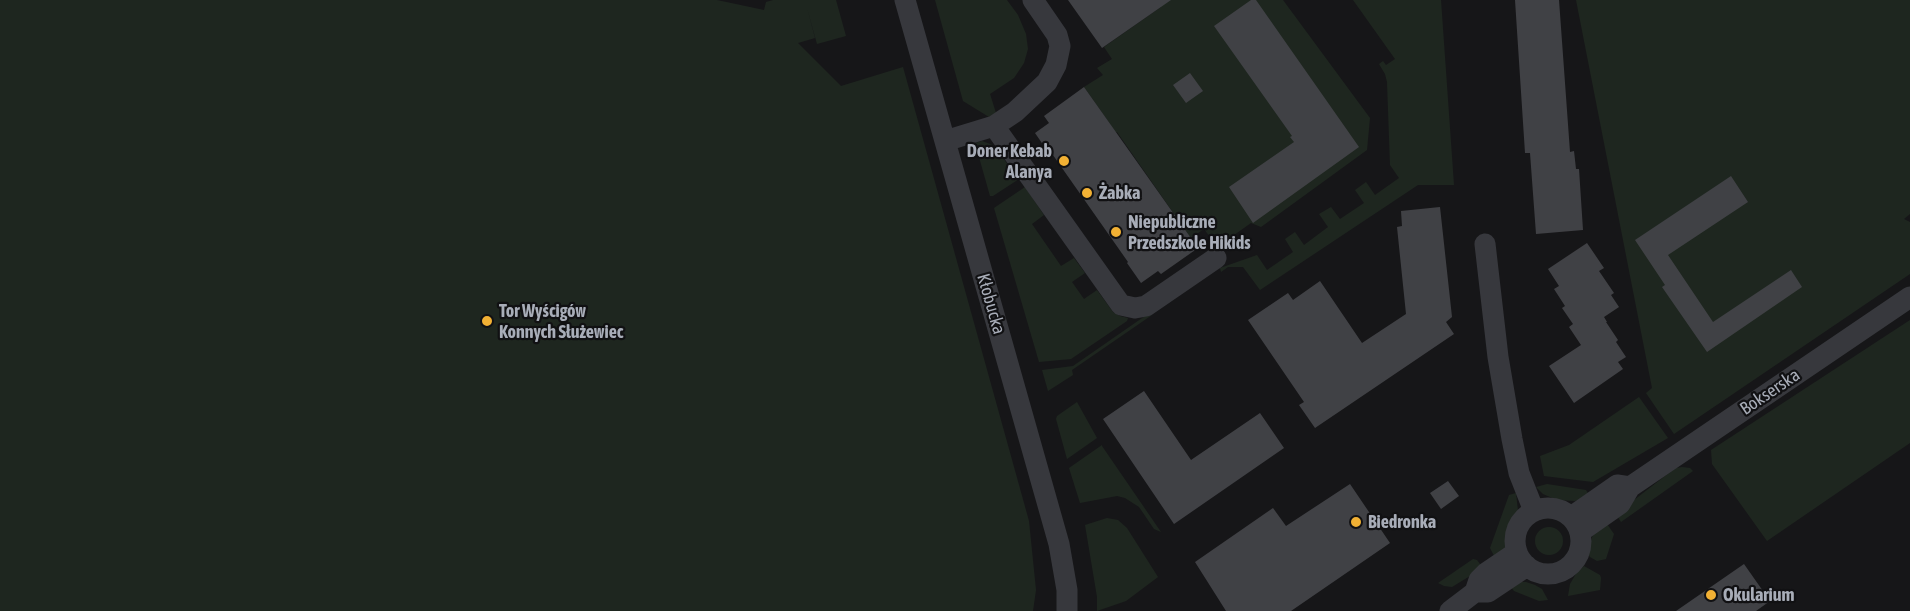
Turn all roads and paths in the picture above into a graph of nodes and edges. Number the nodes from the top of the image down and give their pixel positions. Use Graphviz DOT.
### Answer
graph roads {
  1 [pos="905,0"];
  2 [pos="1033,0"];
  3 [pos="994,126"];
  4 [pos="945,141"];
  5 [pos="1485,244"];
  6 [pos="1216,258"];
  7 [pos="1910,297"];
  8 [pos="1534,511"];
  9 [pos="1576,524"];
  10 [pos="1522,559"];
  11 [pos="1067,611"];
  12 [pos="1450,611"];
  1 -- 4 [label="street, Kłobucka"];
  2 -- 3 [label="street"];
  3 -- 4 [label="street"];
  3 -- 6 [label="street"];
  4 -- 11 [label="street, Kłobucka"];
  5 -- 8 [label="street"];
  7 -- 9 [label="street, Bokserska"];
  8 -- 9 [label="street"];
  8 -- 10 [label="street"];
  9 -- 10 [label="street"];
  10 -- 12 [label="street"];
}
